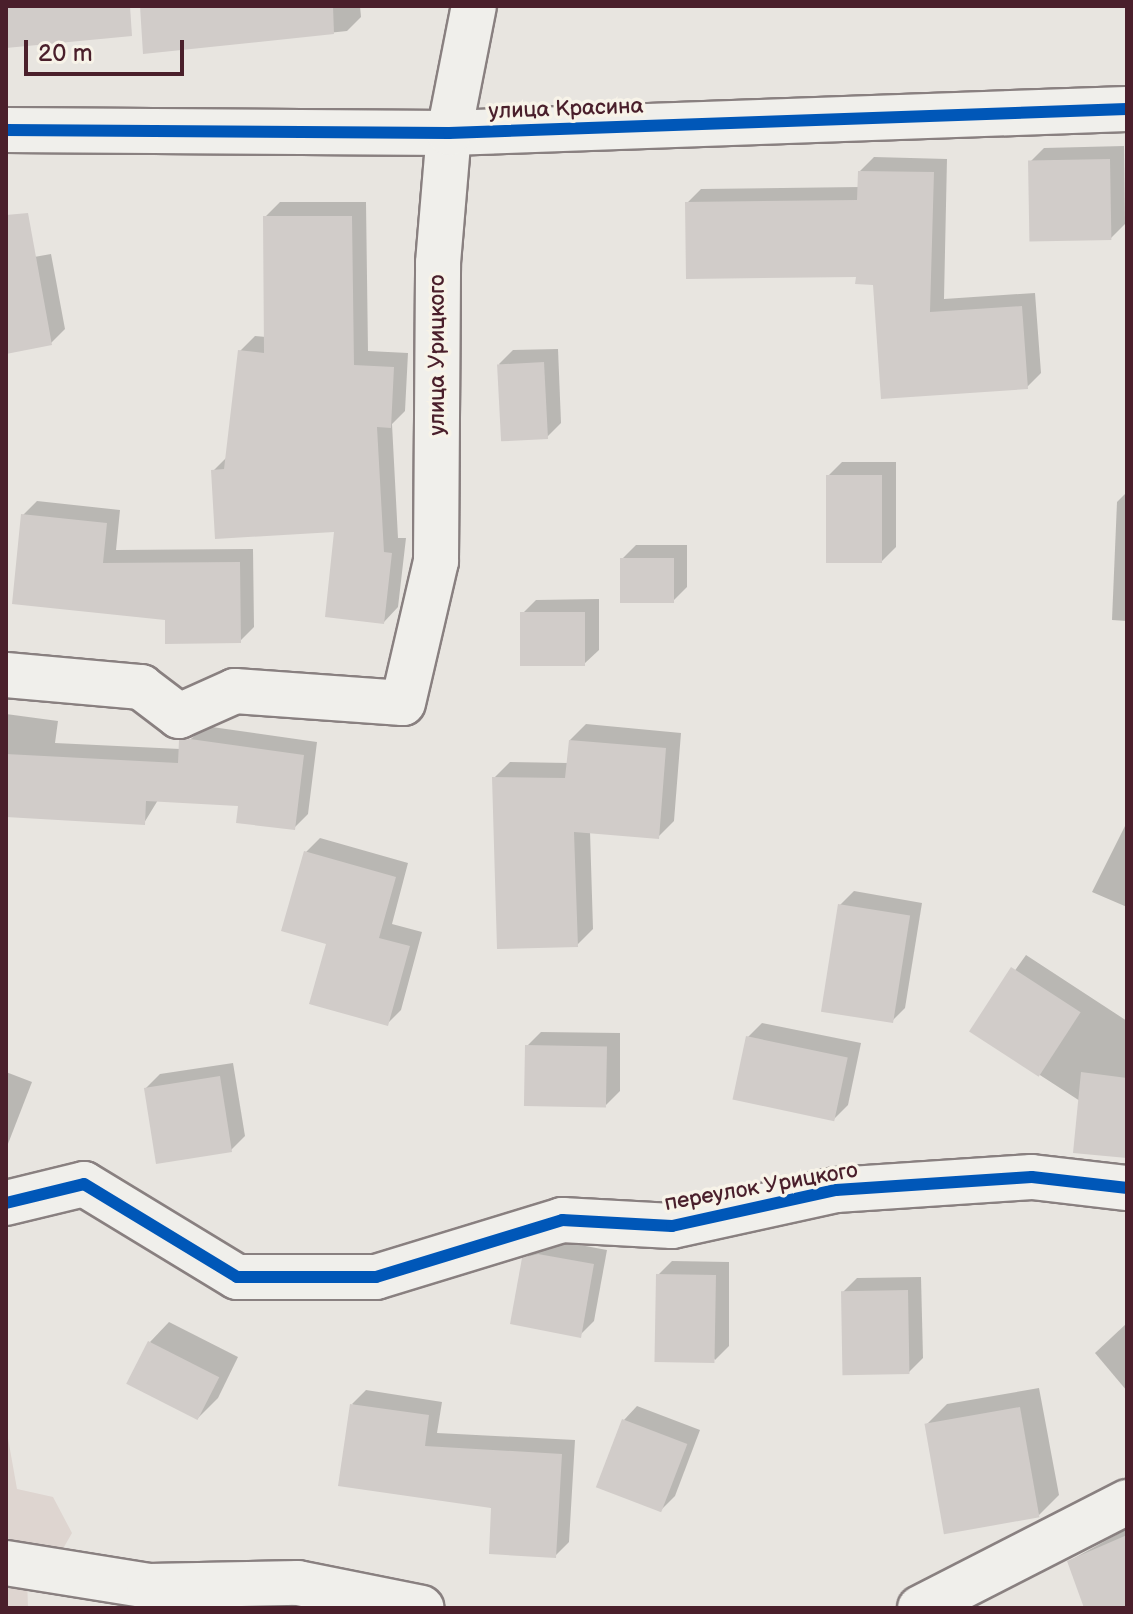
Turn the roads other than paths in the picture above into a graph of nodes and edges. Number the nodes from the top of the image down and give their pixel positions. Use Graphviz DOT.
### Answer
graph roads {
  1 [pos="474,6"];
  2 [pos="1127,109"];
  3 [pos="6,130"];
  4 [pos="449,133"];
  5 [pos="6,675"];
  6 [pos="1127,1188"];
  7 [pos="6,1203"];
  8 [pos="1127,1502"];
  9 [pos="6,1563"];
  10 [pos="422,1608"];
  11 [pos="920,1608"];
  1 -- 4 [label="street, улица Урицкого"];
  2 -- 4 [label="street, улица Красина"];
  3 -- 4 [label="street, улица Красина"];
  4 -- 5 [label="street, улица Урицкого"];
  6 -- 7 [label="street, переулок Урицкого"];
  8 -- 11 [label="street"];
  9 -- 10 [label="street"];
}
